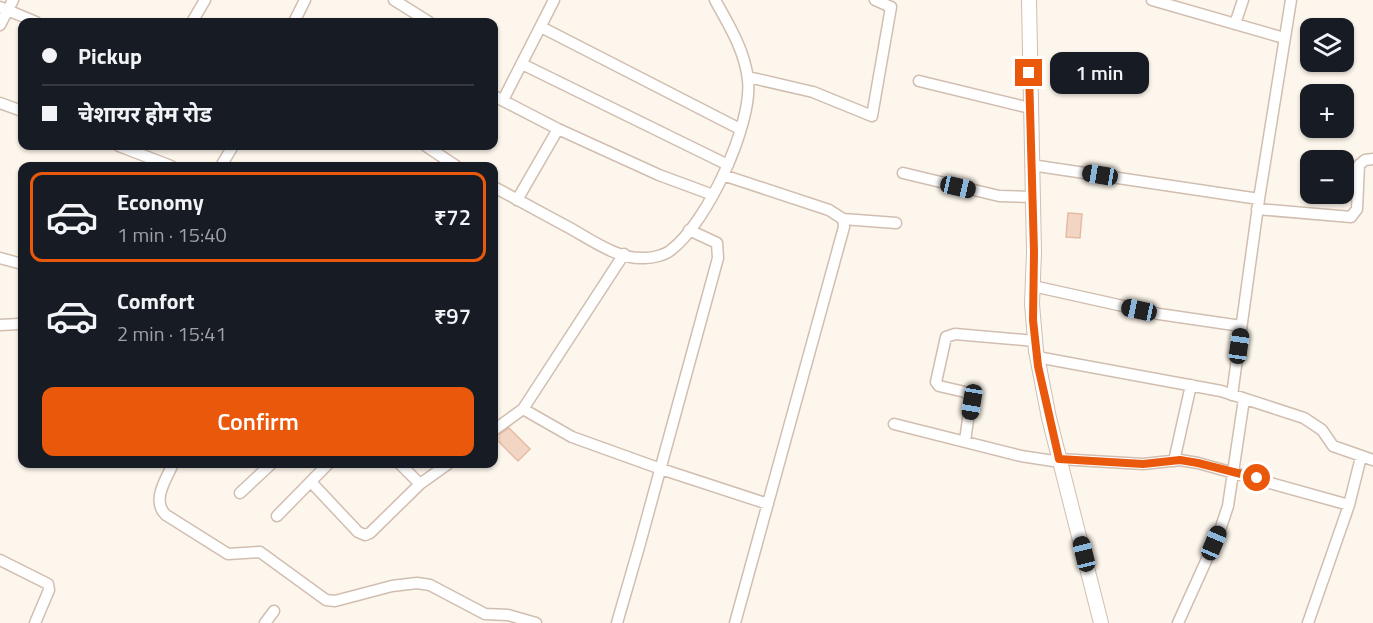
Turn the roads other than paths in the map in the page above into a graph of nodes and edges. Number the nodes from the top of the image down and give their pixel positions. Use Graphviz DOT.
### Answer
graph roads {
  1 [pos="13,0"];
  2 [pos="205,0"];
  3 [pos="305,0"];
  4 [pos="394,0"];
  5 [pos="555,0"];
  6 [pos="715,0"];
  7 [pos="875,0"];
  8 [pos="1029,0"];
  9 [pos="1152,0"];
  10 [pos="1243,0"];
  11 [pos="1291,0"];
  12 [pos="4,9"];
  13 [pos="26,18"];
  14 [pos="194,18"];
  15 [pos="296,18"];
  16 [pos="423,18"];
  17 [pos="1235,24"];
  18 [pos="0,25"];
  19 [pos="541,27"];
  20 [pos="1284,38"];
  21 [pos="522,64"];
  22 [pos="748,77"];
  23 [pos="919,81"];
  24 [pos="498,98"];
  25 [pos="0,103"];
  26 [pos="1030,108"];
  27 [pos="18,110"];
  28 [pos="558,129"];
  29 [pos="741,129"];
  30 [pos="129,150"];
  31 [pos="432,150"];
  32 [pos="1373,159"];
  33 [pos="161,162"];
  34 [pos="450,162"];
  35 [pos="1031,165"];
  36 [pos="726,170"];
  37 [pos="903,173"];
  38 [pos="498,189"];
  39 [pos="713,195"];
  40 [pos="1032,197"];
  41 [pos="518,200"];
  42 [pos="1258,204"];
  43 [pos="843,219"];
  44 [pos="896,223"];
  45 [pos="689,230"];
  46 [pos="624,254"];
  47 [pos="0,258"];
  48 [pos="18,263"];
  49 [pos="1033,286"];
  50 [pos="18,324"];
  51 [pos="0,325"];
  52 [pos="1242,326"];
  53 [pos="1035,341"];
  54 [pos="1037,357"];
  55 [pos="1191,385"];
  56 [pos="1232,395"];
  57 [pos="1244,399"];
  58 [pos="523,409"];
  59 [pos="894,423"];
  60 [pos="498,427"];
  61 [pos="965,441"];
  62 [pos="1361,457"];
  63 [pos="1060,460"];
  64 [pos="1373,460"];
  65 [pos="1174,461"];
  66 [pos="171,468"];
  67 [pos="267,468"];
  68 [pos="324,468"];
  69 [pos="404,468"];
  70 [pos="442,468"];
  71 [pos="660,469"];
  72 [pos="1233,472"];
  73 [pos="311,482"];
  74 [pos="420,484"];
  75 [pos="240,493"];
  76 [pos="768,504"];
  77 [pos="1349,505"];
  78 [pos="277,516"];
  79 [pos="0,560"];
  80 [pos="274,611"];
  81 [pos="35,623"];
  82 [pos="265,623"];
  83 [pos="536,623"];
  84 [pos="616,623"];
  85 [pos="735,623"];
  86 [pos="1101,623"];
  87 [pos="1178,623"];
  88 [pos="1308,623"];
  1 -- 12 [label="street"];
  2 -- 14 [label="street"];
  3 -- 15 [label="street"];
  4 -- 16 [label="street"];
  5 -- 19 [label="street"];
  6 -- 22 [label="street"];
  7 -- 22 [label="street"];
  8 -- 26 [label="street"];
  9 -- 17 [label="street"];
  10 -- 17 [label="street"];
  11 -- 20 [label="street"];
  12 -- 13 [label="street"];
  12 -- 18 [label="street"];
  17 -- 20 [label="street"];
  19 -- 21 [label="street"];
  19 -- 29 [label="street"];
  20 -- 42 [label="street"];
  21 -- 24 [label="street"];
  21 -- 36 [label="street"];
  22 -- 29 [label="street"];
  23 -- 26 [label="street"];
  24 -- 28 [label="street"];
  25 -- 27 [label="street"];
  26 -- 35 [label="street"];
  28 -- 39 [label="street"];
  28 -- 41 [label="street"];
  29 -- 36 [label="street"];
  30 -- 33 [label="street"];
  31 -- 34 [label="street"];
  32 -- 42 [label="street"];
  35 -- 40 [label="street"];
  35 -- 42 [label="street"];
  36 -- 39 [label="street"];
  36 -- 43 [label="street"];
  37 -- 40 [label="street"];
  38 -- 41 [label="street"];
  39 -- 45 [label="street"];
  40 -- 49 [label="street"];
  41 -- 46 [label="street"];
  42 -- 52 [label="street"];
  43 -- 44 [label="street"];
  43 -- 76 [label="street"];
  45 -- 46 [label="street"];
  45 -- 71 [label="street"];
  46 -- 58 [label="street"];
  47 -- 48 [label="street"];
  49 -- 52 [label="street"];
  49 -- 53 [label="street"];
  50 -- 51 [label="street"];
  52 -- 56 [label="street"];
  53 -- 54 [label="street"];
  53 -- 61 [label="street"];
  54 -- 55 [label="street"];
  54 -- 63 [label="street"];
  55 -- 56 [label="street"];
  55 -- 65 [label="street"];
  56 -- 57 [label="street"];
  57 -- 62 [label="street"];
  57 -- 72 [label="street"];
  58 -- 60 [label="street"];
  58 -- 71 [label="street"];
  59 -- 61 [label="street"];
  61 -- 63 [label="street"];
  62 -- 64 [label="street"];
  62 -- 77 [label="street"];
  63 -- 65 [label="street"];
  63 -- 86 [label="street"];
  65 -- 72 [label="street"];
  66 -- 83 [label="street"];
  67 -- 75 [label="street"];
  68 -- 73 [label="street"];
  69 -- 74 [label="street"];
  70 -- 74 [label="street"];
  71 -- 76 [label="street"];
  71 -- 84 [label="street"];
  72 -- 77 [label="street"];
  72 -- 87 [label="street"];
  73 -- 74 [label="street"];
  73 -- 78 [label="street"];
  76 -- 85 [label="street"];
  77 -- 88 [label="street"];
  79 -- 81 [label="street"];
  80 -- 82 [label="street"];
}
